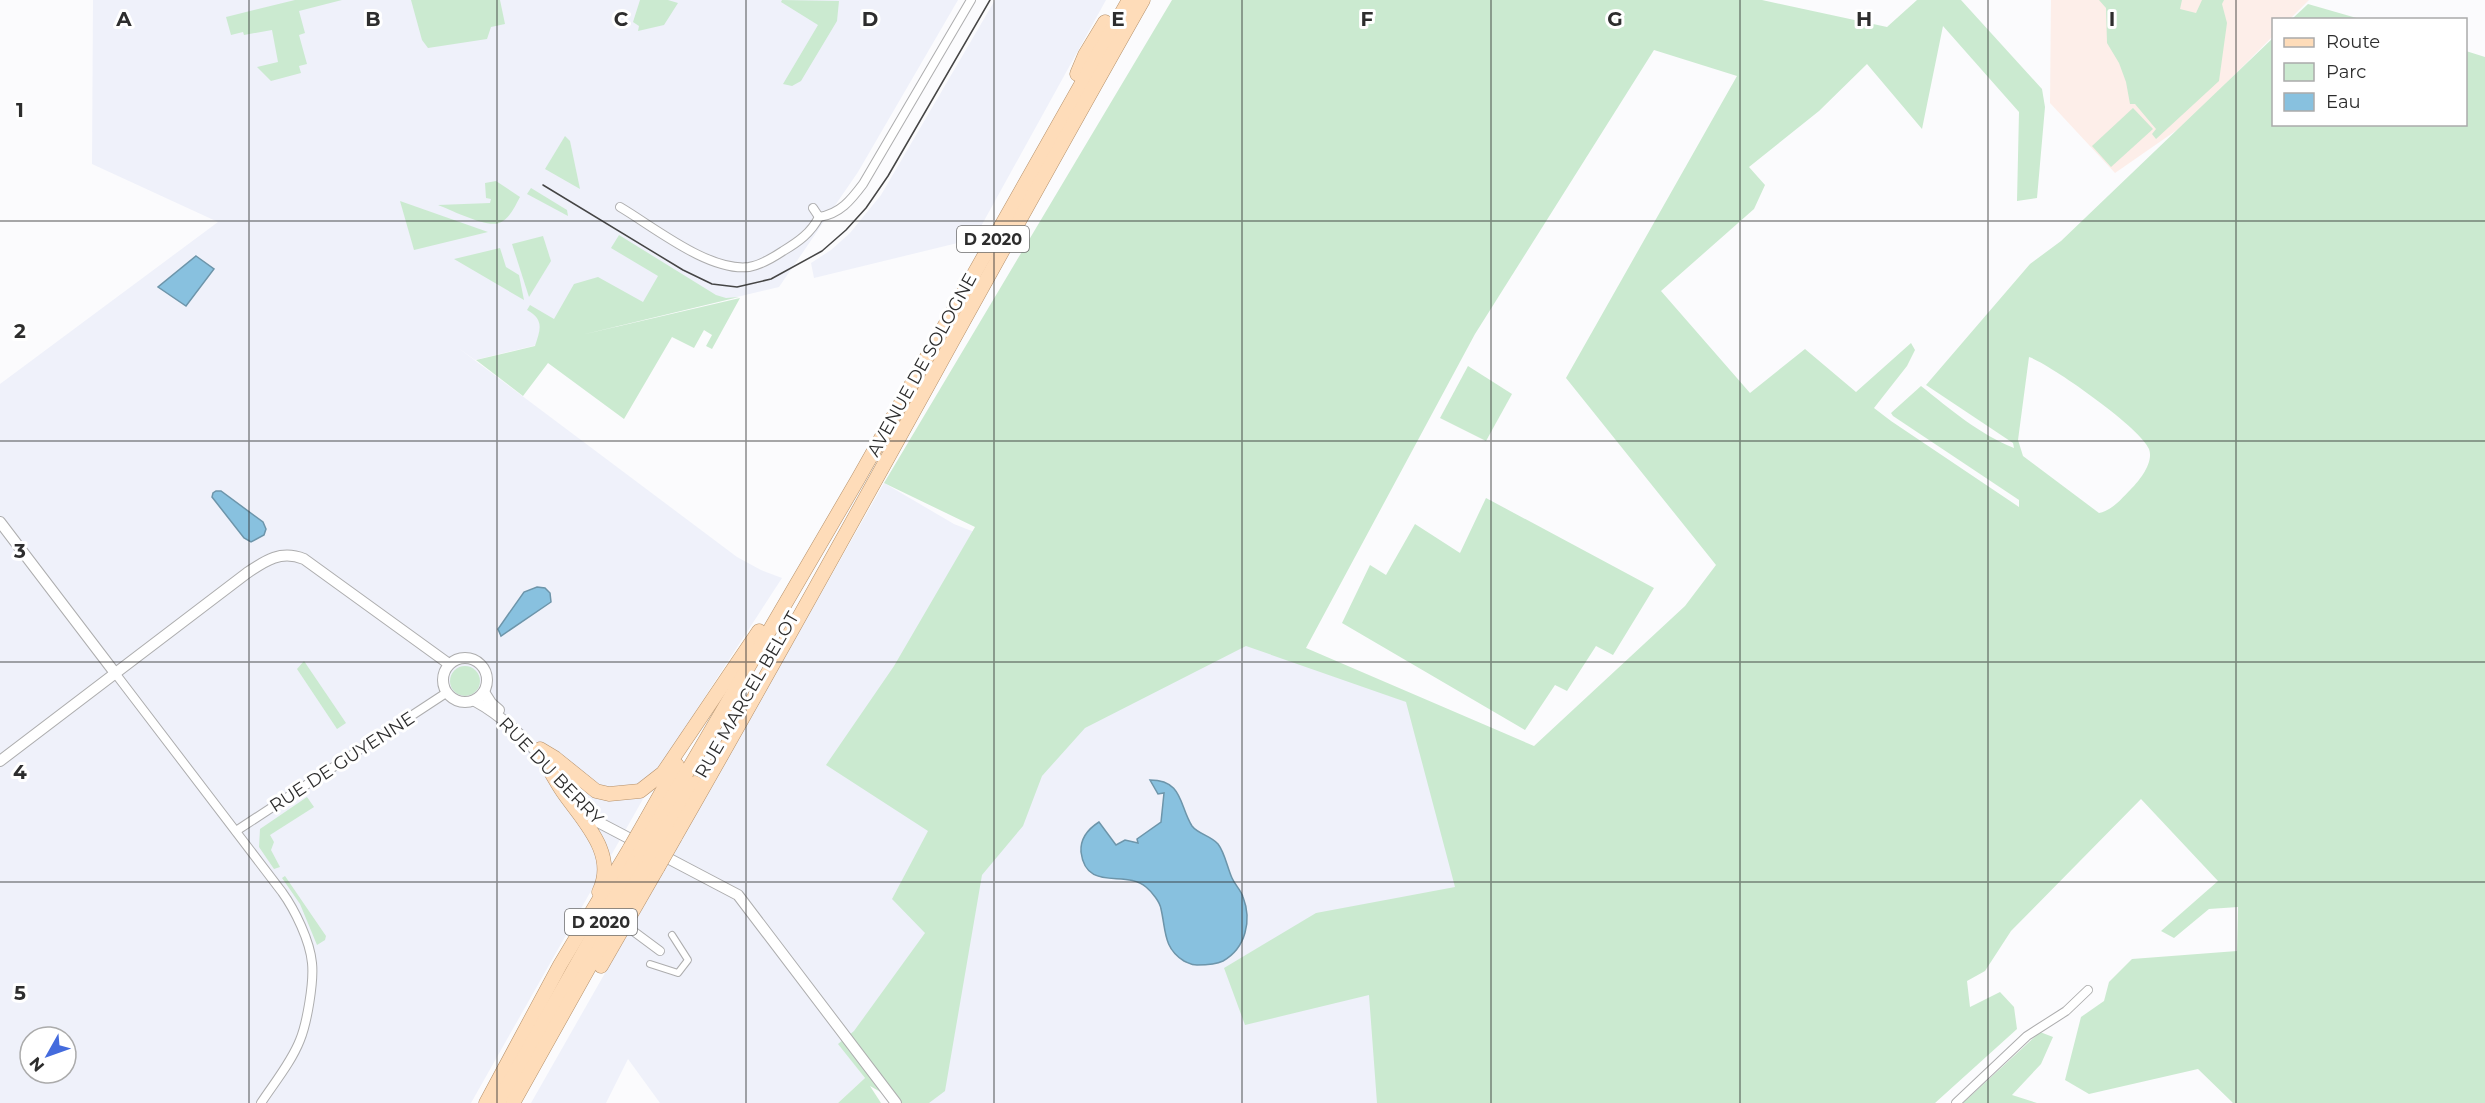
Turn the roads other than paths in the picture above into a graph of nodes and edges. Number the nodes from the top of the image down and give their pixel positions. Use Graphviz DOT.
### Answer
graph roads {
  1 [pos="971,0"];
  2 [pos="1119,0"];
  3 [pos="1129,0"];
  4 [pos="1143,0"];
  5 [pos="1046,145"];
  6 [pos="620,207"];
  7 [pos="813,208"];
  8 [pos="819,217"];
  9 [pos="858,479"];
  10 [pos="0,522"];
  11 [pos="449,664"];
  12 [pos="115,673"];
  13 [pos="484,692"];
  14 [pos="446,693"];
  15 [pos="475,701"];
  16 [pos="700,721"];
  17 [pos="542,754"];
  18 [pos="0,761"];
  19 [pos="661,829"];
  20 [pos="236,831"];
  21 [pos="641,853"];
  22 [pos="625,925"];
  23 [pos="672,935"];
  24 [pos="571,948"];
  25 [pos="660,951"];
  26 [pos="650,964"];
  27 [pos="2088,990"];
  28 [pos="568,994"];
  29 [pos="261,1103"];
  30 [pos="486,1103"];
  31 [pos="498,1103"];
  32 [pos="513,1103"];
  33 [pos="522,1103"];
  34 [pos="896,1103"];
  35 [pos="1956,1103"];
  1 -- 8 [label="street"];
  2 -- 5 [label="main road"];
  3 -- 5 [label="main road, AVENUE DE SOLOGNE / D 2020"];
  4 -- 19 [label="main road, RUE MARCEL BELOT / D 2020"];
  5 -- 9 [label="main road, AVENUE DE SOLOGNE / D 2020"];
  6 -- 8 [label="street"];
  7 -- 8 [label="street"];
  9 -- 16 [label="main road"];
  9 -- 19 [label="main road, RUE MARCEL BELOT / D 2020"];
  10 -- 12 [label="street"];
  11 -- 12 [label="street"];
  11 -- 13 [label="street"];
  11 -- 14 [label="street"];
  12 -- 18 [label="street"];
  12 -- 20 [label="street"];
  13 -- 15 [label="street"];
  13 -- 17 [label="street, RUE DU BERRY"];
  14 -- 15 [label="street"];
  14 -- 20 [label="street, RUE DE GUYENNE"];
  15 -- 17 [label="street, RUE DU BERRY"];
  16 -- 17 [label="main road"];
  16 -- 19 [label="main road"];
  17 -- 21 [label="street, RUE DU BERRY"];
  17 -- 24 [label="main road"];
  19 -- 21 [label="main road, RUE MARCEL BELOT / D 2020, bridge"];
  19 -- 21 [label="main road, bridge"];
  20 -- 29 [label="street"];
  21 -- 22 [label="main road"];
  21 -- 24 [label="main road"];
  21 -- 28 [label="main road, RUE MARCEL BELOT / D 2020"];
  21 -- 34 [label="street, RUE DU BERRY"];
  22 -- 25 [label="street"];
  22 -- 33 [label="main road"];
  23 -- 26 [label="street"];
  24 -- 30 [label="main road"];
  27 -- 35 [label="street"];
  28 -- 31 [label="main road, D 2020"];
  28 -- 32 [label="main road, D 2020"];
}
